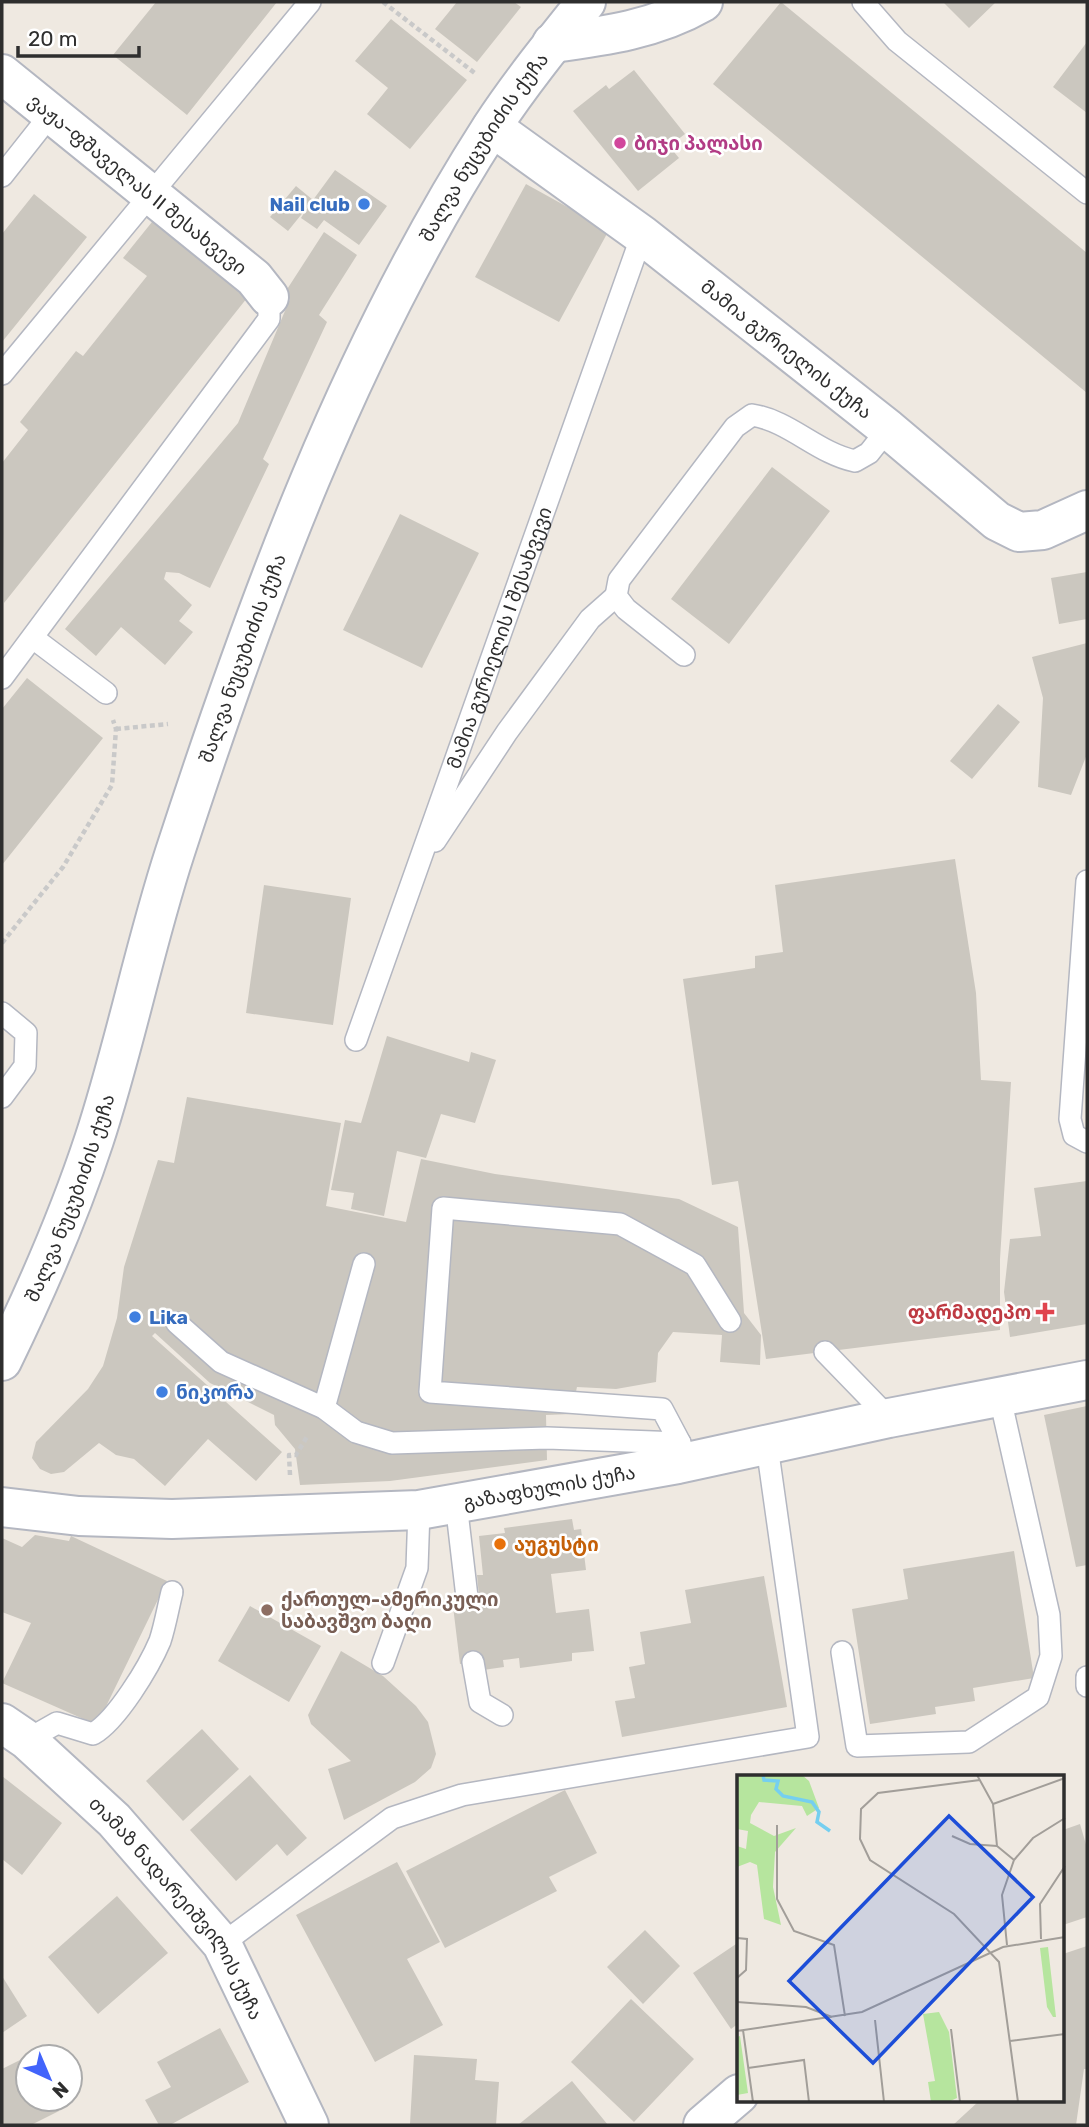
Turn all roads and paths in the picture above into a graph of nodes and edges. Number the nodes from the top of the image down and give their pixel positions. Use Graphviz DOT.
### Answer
graph roads {
  1 [pos="310,2"];
  2 [pos="383,2"];
  3 [pos="586,2"];
  4 [pos="703,2"];
  5 [pos="863,2"];
  6 [pos="552,43"];
  7 [pos="2,74"];
  8 [pos="476,74"];
  9 [pos="51,114"];
  10 [pos="492,127"];
  11 [pos="2,176"];
  12 [pos="1087,193"];
  13 [pos="150,194"];
  14 [pos="642,235"];
  15 [pos="269,297"];
  16 [pos="2,374"];
  17 [pos="888,429"];
  18 [pos="1087,510"];
  19 [pos="616,596"];
  20 [pos="33,638"];
  21 [pos="684,655"];
  22 [pos="2,678"];
  23 [pos="106,693"];
  24 [pos="168,723"];
  25 [pos="116,729"];
  26 [pos="416,869"];
  27 [pos="1087,881"];
  28 [pos="2,943"];
  29 [pos="2,1013"];
  30 [pos="1081,1037"];
  31 [pos="356,1040"];
  32 [pos="2,1097"];
  33 [pos="1087,1142"];
  34 [pos="364,1264"];
  35 [pos="730,1321"];
  36 [pos="177,1323"];
  37 [pos="825,1352"];
  38 [pos="2,1361"];
  39 [pos="1087,1380"];
  40 [pos="1000,1398"];
  41 [pos="324,1408"];
  42 [pos="889,1418"];
  43 [pos="767,1446"];
  44 [pos="679,1454"];
  45 [pos="456,1503"];
  46 [pos="2,1507"];
  47 [pos="419,1510"];
  48 [pos="172,1592"];
  49 [pos="467,1597"];
  50 [pos="842,1652"];
  51 [pos="473,1662"];
  52 [pos="383,1663"];
  53 [pos="1087,1677"];
  54 [pos="1087,1686"];
  55 [pos="502,1715"];
  56 [pos="14,1732"];
  57 [pos="222,1944"];
  58 [pos="737,2096"];
  59 [pos="309,2125"];
  60 [pos="703,2125"];
  1 -- 13 [label="lane"];
  2 -- 8 [label="path"];
  3 -- 6 [label="street, შალვა ნუცუბიძის ქუჩა"];
  4 -- 6 [label="street"];
  5 -- 12 [label="lane"];
  6 -- 10 [label="street, შალვა ნუცუბიძის ქუჩა"];
  7 -- 9 [label="street, ვაჟა-ფშაველას II შესახვევი"];
  9 -- 11 [label="lane"];
  9 -- 13 [label="street, ვაჟა-ფშაველას II შესახვევი"];
  10 -- 14 [label="street, მამია გურიელის ქუჩა"];
  10 -- 38 [label="street, შალვა ნუცუბიძის ქუჩა"];
  13 -- 15 [label="street, ვაჟა-ფშაველას II შესახვევი"];
  13 -- 16 [label="lane"];
  14 -- 17 [label="street, მამია გურიელის ქუჩა"];
  14 -- 26 [label="lane, მამია გურიელის I შესახვევი"];
  15 -- 20 [label="lane"];
  17 -- 18 [label="street, მამია გურიელის ქუჩა"];
  17 -- 19 [label="lane"];
  19 -- 21 [label="lane"];
  19 -- 26 [label="lane"];
  20 -- 22 [label="lane"];
  20 -- 23 [label="lane"];
  23 -- 25 [label="path"];
  24 -- 25 [label="path"];
  25 -- 28 [label="path"];
  26 -- 31 [label="lane, მამია გურიელის I შესახვევი"];
  27 -- 30 [label="lane"];
  29 -- 32 [label="lane"];
  30 -- 33 [label="lane"];
  34 -- 41 [label="lane"];
  35 -- 44 [label="lane"];
  36 -- 41 [label="lane"];
  37 -- 42 [label="lane"];
  39 -- 40 [label="street, გაზაფხულის ქუჩა"];
  40 -- 42 [label="street, გაზაფხულის ქუჩა"];
  40 -- 50 [label="lane"];
  41 -- 44 [label="lane"];
  42 -- 43 [label="street, გაზაფხულის ქუჩა"];
  43 -- 44 [label="street, გაზაფხულის ქუჩა"];
  43 -- 57 [label="lane"];
  44 -- 45 [label="street, გაზაფხულის ქუჩა"];
  45 -- 47 [label="street, გაზაფხულის ქუჩა"];
  45 -- 49 [label="lane"];
  46 -- 47 [label="street, გაზაფხულის ქუჩა"];
  47 -- 52 [label="lane"];
  48 -- 56 [label="lane"];
  51 -- 55 [label="lane"];
  53 -- 54 [label="lane"];
  56 -- 57 [label="street, თამაზ ნადარეიშვილის ქუჩა"];
  57 -- 59 [label="street, თამაზ ნადარეიშვილის ქუჩა"];
  58 -- 60 [label="street"];
}
